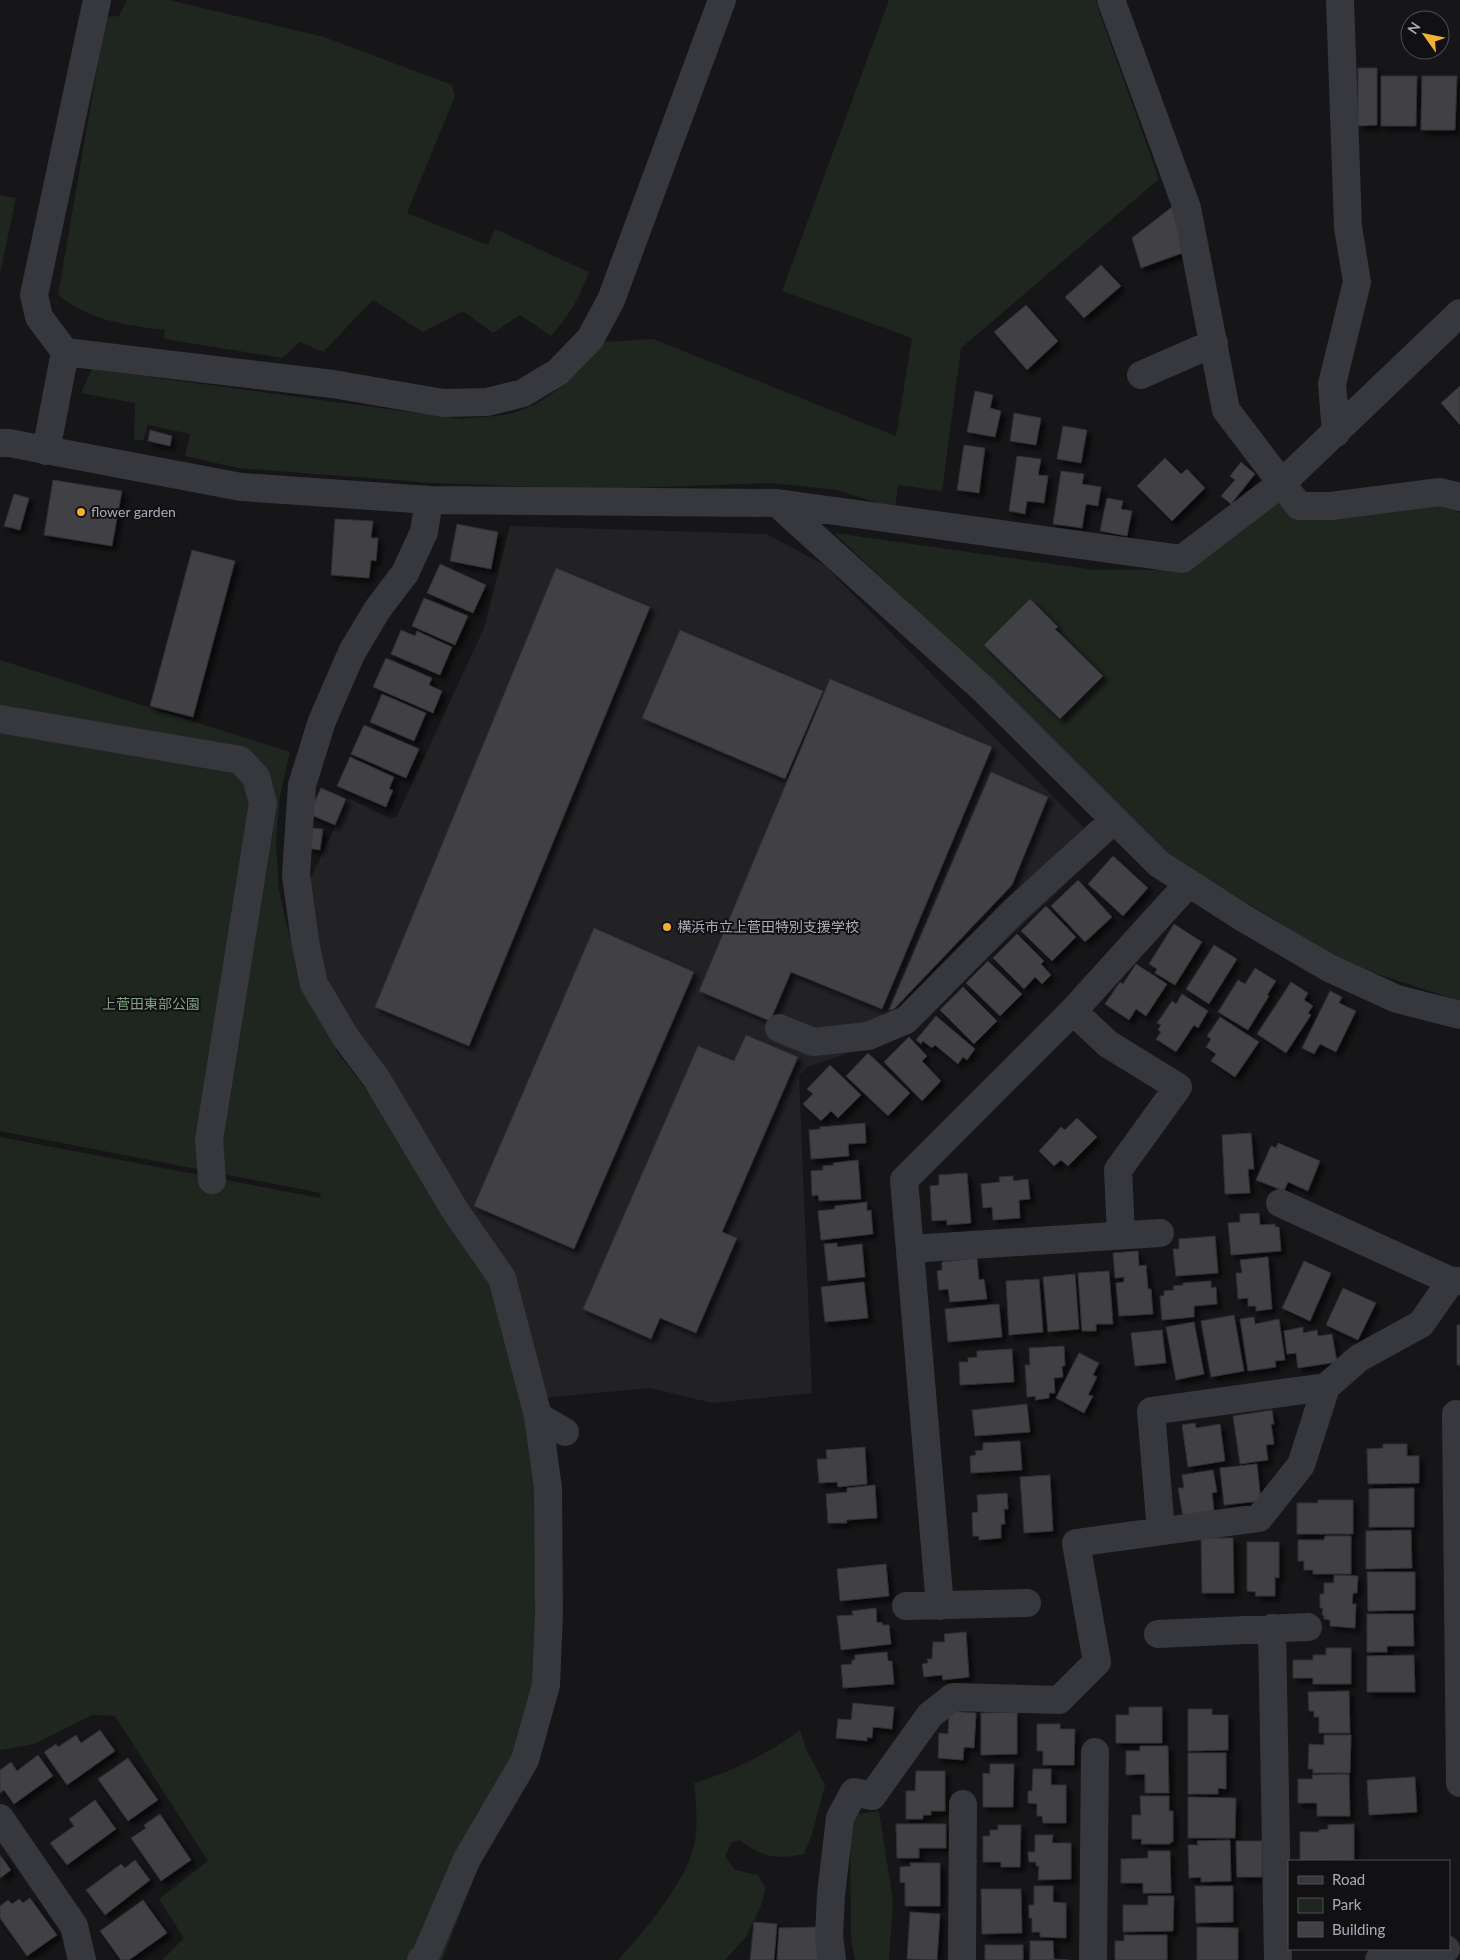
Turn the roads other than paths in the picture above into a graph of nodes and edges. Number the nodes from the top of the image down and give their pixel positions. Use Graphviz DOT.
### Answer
graph roads {
  1 [pos="97,0"];
  2 [pos="722,0"];
  3 [pos="1111,0"];
  4 [pos="1340,0"];
  5 [pos="1460,313"];
  6 [pos="1214,343"];
  7 [pos="65,352"];
  8 [pos="1141,375"];
  9 [pos="1336,433"];
  10 [pos="0,443"];
  11 [pos="46,450"];
  12 [pos="1283,482"];
  13 [pos="1460,497"];
  14 [pos="429,500"];
  15 [pos="777,503"];
  16 [pos="0,719"];
  17 [pos="1114,820"];
  18 [pos="1189,882"];
  19 [pos="1073,1010"];
  20 [pos="1460,1016"];
  21 [pos="779,1028"];
  22 [pos="212,1180"];
  23 [pos="1280,1203"];
  24 [pos="1160,1233"];
  25 [pos="1121,1234"];
  26 [pos="910,1249"];
  27 [pos="1456,1281"];
  28 [pos="1326,1387"];
  29 [pos="1456,1414"];
  30 [pos="538,1416"];
  31 [pos="565,1432"];
  32 [pos="1161,1531"];
  33 [pos="1027,1603"];
  34 [pos="906,1606"];
  35 [pos="940,1606"];
  36 [pos="1308,1627"];
  37 [pos="1272,1628"];
  38 [pos="1158,1634"];
  39 [pos="1094,1752"];
  40 [pos="1460,1783"];
  41 [pos="963,1804"];
  42 [pos="0,1818"];
  43 [pos="1436,1950"];
  44 [pos="82,1960"];
  45 [pos="421,1960"];
  46 [pos="832,1960"];
  47 [pos="962,1960"];
  48 [pos="1093,1960"];
  49 [pos="1278,1960"];
  50 [pos="1379,1960"];
  1 -- 7 [label="street"];
  2 -- 7 [label="street"];
  3 -- 6 [label="street"];
  4 -- 9 [label="street"];
  5 -- 9 [label="street"];
  6 -- 8 [label="street"];
  6 -- 12 [label="street"];
  7 -- 11 [label="street"];
  9 -- 12 [label="street"];
  10 -- 11 [label="street"];
  11 -- 14 [label="street"];
  12 -- 13 [label="street"];
  12 -- 15 [label="street"];
  14 -- 15 [label="street"];
  14 -- 30 [label="street"];
  15 -- 17 [label="street"];
  16 -- 22 [label="street"];
  17 -- 18 [label="street"];
  17 -- 21 [label="street"];
  18 -- 19 [label="street"];
  18 -- 20 [label="street"];
  19 -- 25 [label="street"];
  19 -- 26 [label="street"];
  23 -- 27 [label="street"];
  24 -- 25 [label="street"];
  25 -- 26 [label="street"];
  26 -- 35 [label="street"];
  27 -- 28 [label="street"];
  28 -- 32 [label="street"];
  28 -- 32 [label="street"];
  29 -- 40 [label="street"];
  30 -- 31 [label="street"];
  30 -- 45 [label="street"];
  32 -- 46 [label="street"];
  33 -- 35 [label="street"];
  34 -- 35 [label="street"];
  36 -- 37 [label="street"];
  37 -- 38 [label="street"];
  37 -- 49 [label="street"];
  39 -- 48 [label="street"];
  41 -- 47 [label="street"];
  42 -- 44 [label="street"];
  43 -- 50 [label="street"];
}
